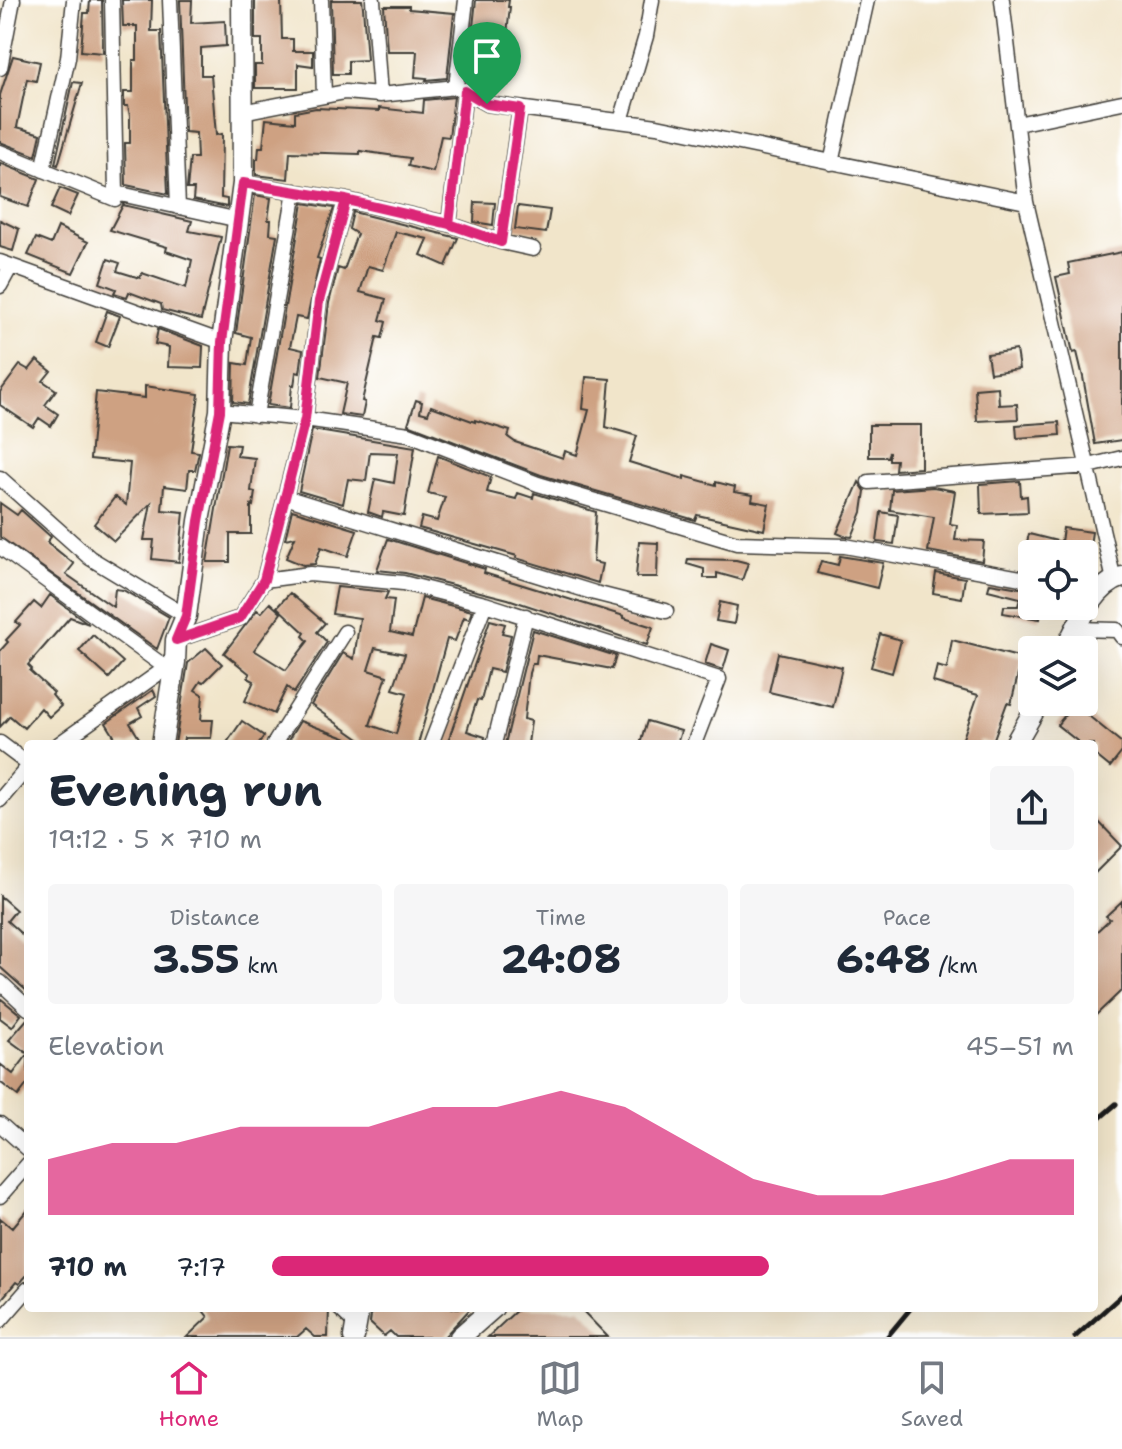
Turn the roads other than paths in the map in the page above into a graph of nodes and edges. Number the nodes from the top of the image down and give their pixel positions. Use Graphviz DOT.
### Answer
graph roads {
  1 [pos="13,0"];
  2 [pos="74,0"];
  3 [pos="112,0"];
  4 [pos="170,0"];
  5 [pos="242,0"];
  6 [pos="321,0"];
  7 [pos="373,0"];
  8 [pos="466,0"];
  9 [pos="652,0"];
  10 [pos="867,0"];
  11 [pos="1002,0"];
  12 [pos="0,68"];
  13 [pos="460,89"];
  14 [pos="380,95"];
  15 [pos="324,96"];
  16 [pos="1122,102"];
  17 [pos="520,109"];
  18 [pos="242,112"];
  19 [pos="621,121"];
  20 [pos="1017,124"];
  21 [pos="0,152"];
  22 [pos="831,163"];
  23 [pos="43,170"];
  24 [pos="243,183"];
  25 [pos="295,191"];
  26 [pos="116,193"];
  27 [pos="346,200"];
  28 [pos="1026,202"];
  29 [pos="178,207"];
  30 [pos="239,220"];
  31 [pos="449,224"];
  32 [pos="501,242"];
  33 [pos="533,249"];
  34 [pos="5,264"];
  35 [pos="0,286"];
  36 [pos="222,342"];
  37 [pos="220,411"];
  38 [pos="256,415"];
  39 [pos="305,419"];
  40 [pos="1122,458"];
  41 [pos="1089,466"];
  42 [pos="0,478"];
  43 [pos="869,482"];
  44 [pos="285,497"];
  45 [pos="0,547"];
  46 [pos="1018,577"];
  47 [pos="264,580"];
  48 [pos="1105,585"];
  49 [pos="485,604"];
  50 [pos="666,611"];
  51 [pos="186,616"];
  52 [pos="526,616"];
  53 [pos="1075,629"];
  54 [pos="345,632"];
  55 [pos="1072,636"];
  56 [pos="1122,637"];
  57 [pos="176,640"];
  58 [pos="170,664"];
  59 [pos="1031,716"];
  60 [pos="65,740"];
  61 [pos="162,740"];
  62 [pos="277,740"];
  63 [pos="433,740"];
  64 [pos="495,740"];
  65 [pos="696,740"];
  66 [pos="1017,740"];
  67 [pos="0,743"];
  68 [pos="24,763"];
  69 [pos="24,771"];
  70 [pos="0,800"];
  71 [pos="0,982"];
  72 [pos="24,1004"];
  73 [pos="0,1124"];
  74 [pos="24,1145"];
  75 [pos="24,1167"];
  76 [pos="3,1185"];
  77 [pos="24,1294"];
  78 [pos="343,1312"];
  79 [pos="488,1312"];
  80 [pos="0,1321"];
  81 [pos="360,1327"];
  82 [pos="460,1337"];
  1 -- 12 [label="street"];
  2 -- 23 [label="street"];
  3 -- 26 [label="street"];
  4 -- 29 [label="street"];
  5 -- 18 [label="main road"];
  6 -- 15 [label="street"];
  7 -- 14 [label="street"];
  8 -- 13 [label="street"];
  9 -- 19 [label="street"];
  10 -- 22 [label="street"];
  11 -- 20 [label="street"];
  13 -- 14 [label="street"];
  13 -- 17 [label="street"];
  13 -- 31 [label="street"];
  14 -- 15 [label="street"];
  15 -- 18 [label="street"];
  16 -- 20 [label="street"];
  17 -- 19 [label="street"];
  17 -- 32 [label="street"];
  18 -- 24 [label="main road"];
  19 -- 22 [label="street"];
  20 -- 28 [label="street"];
  21 -- 23 [label="street"];
  22 -- 28 [label="street"];
  23 -- 26 [label="street"];
  24 -- 25 [label="street"];
  24 -- 30 [label="main road"];
  25 -- 27 [label="street"];
  25 -- 38 [label="street"];
  26 -- 29 [label="street"];
  27 -- 31 [label="street"];
  27 -- 39 [label="street"];
  28 -- 41 [label="street"];
  29 -- 30 [label="street"];
  30 -- 36 [label="main road"];
  31 -- 32 [label="street"];
  32 -- 33 [label="street"];
  34 -- 35 [label="street"];
  34 -- 36 [label="street"];
  36 -- 37 [label="main road"];
  37 -- 38 [label="street"];
  37 -- 51 [label="main road"];
  38 -- 39 [label="street"];
  39 -- 44 [label="street"];
  39 -- 46 [label="street"];
  40 -- 41 [label="street"];
  41 -- 43 [label="street"];
  41 -- 48 [label="street"];
  42 -- 51 [label="street"];
  44 -- 47 [label="street"];
  44 -- 50 [label="street"];
  45 -- 58 [label="street"];
  47 -- 49 [label="street"];
  47 -- 57 [label="street"];
  48 -- 53 [label="main road"];
  49 -- 52 [label="street"];
  49 -- 63 [label="street"];
  51 -- 57 [label="main road"];
  52 -- 64 [label="street"];
  52 -- 65 [label="street"];
  53 -- 55 [label="main road"];
  53 -- 56 [label="street"];
  54 -- 62 [label="street"];
  57 -- 58 [label="main road"];
  58 -- 60 [label="street"];
  58 -- 61 [label="main road"];
  59 -- 66 [label="main road"];
  67 -- 68 [label="street"];
  69 -- 70 [label="street"];
  71 -- 72 [label="street"];
  73 -- 74 [label="street"];
  75 -- 76 [label="street"];
  77 -- 80 [label="street"];
  78 -- 81 [label="street"];
  79 -- 82 [label="main road"];
}
